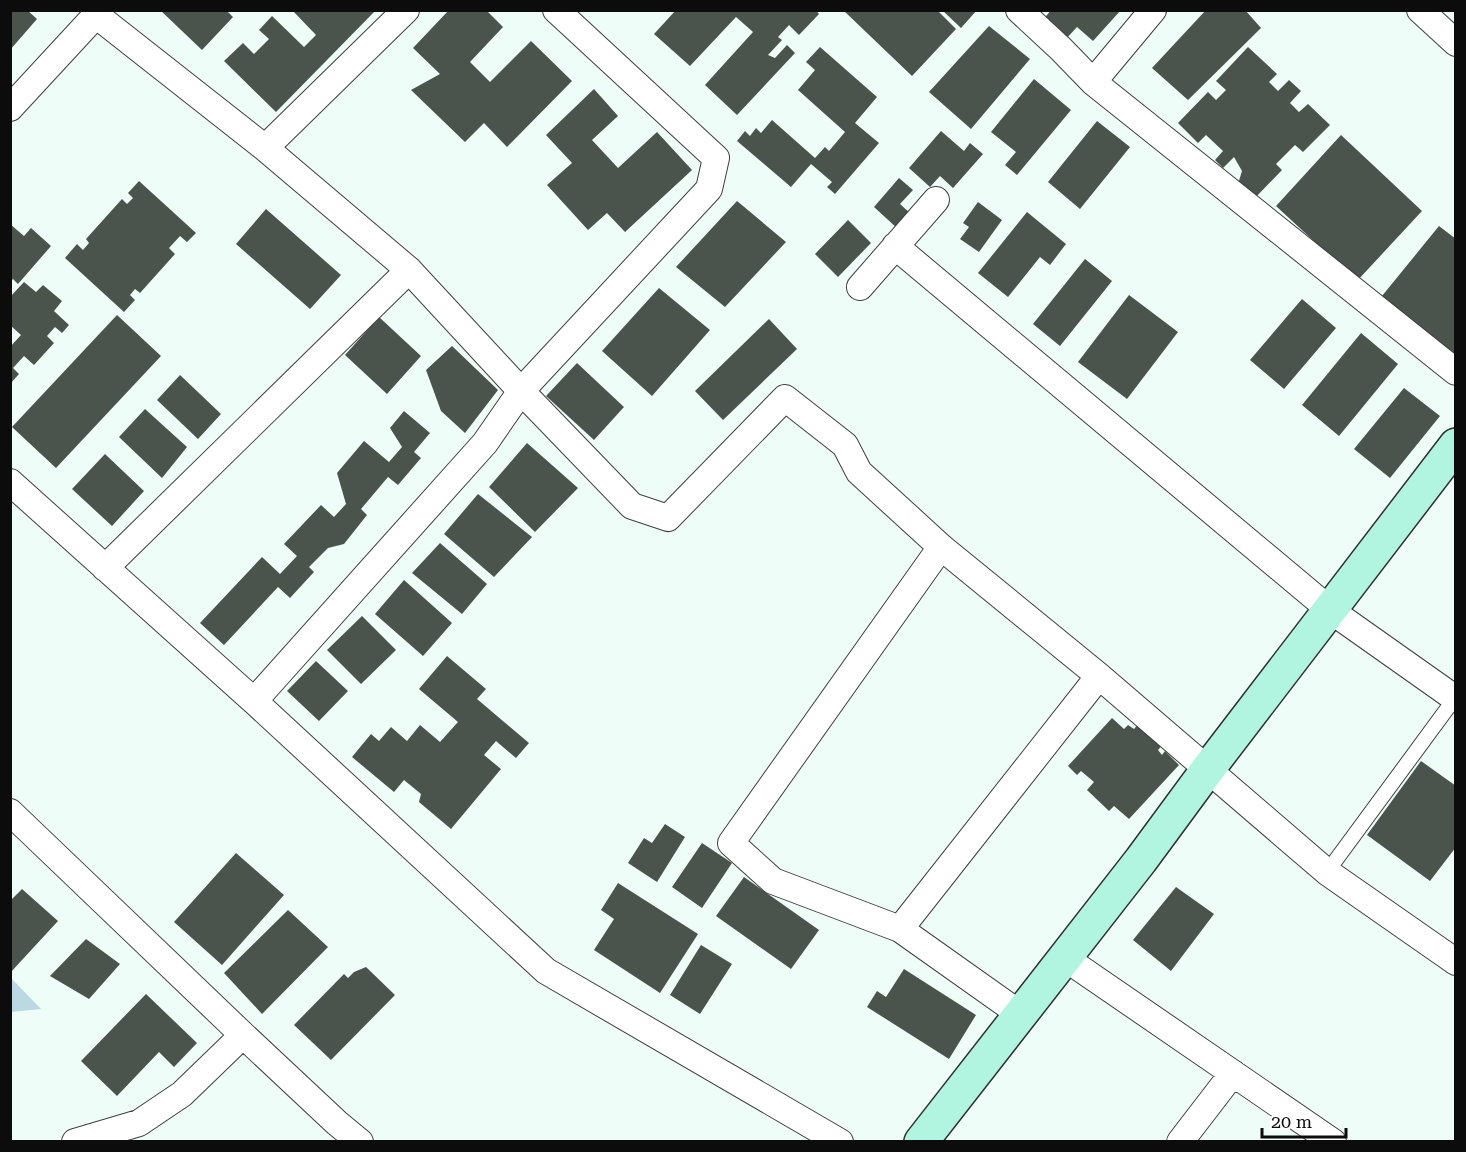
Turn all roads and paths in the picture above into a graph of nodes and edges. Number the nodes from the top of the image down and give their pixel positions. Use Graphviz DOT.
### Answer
graph roads {
  1 [pos="406,10"];
  2 [pos="556,10"];
  3 [pos="1019,10"];
  4 [pos="1153,10"];
  5 [pos="1420,10"];
  6 [pos="98,13"];
  7 [pos="1455,43"];
  8 [pos="1093,82"];
  9 [pos="10,108"];
  10 [pos="265,148"];
  11 [pos="936,200"];
  12 [pos="895,246"];
  13 [pos="409,270"];
  14 [pos="860,287"];
  15 [pos="1455,372"];
  16 [pos="521,391"];
  17 [pos="1455,445"];
  18 [pos="10,482"];
  19 [pos="941,547"];
  20 [pos="105,568"];
  21 [pos="1330,610"];
  22 [pos="1100,676"];
  23 [pos="1455,698"];
  24 [pos="254,701"];
  25 [pos="1208,769"];
  26 [pos="10,812"];
  27 [pos="1327,872"];
  28 [pos="900,930"];
  29 [pos="1065,958"];
  30 [pos="1455,962"];
  31 [pos="1020,1014"];
  32 [pos="243,1035"];
  33 [pos="1233,1073"];
  34 [pos="75,1142"];
  35 [pos="360,1142"];
  36 [pos="840,1142"];
  37 [pos="921,1142"];
  38 [pos="1180,1142"];
  39 [pos="1333,1142"];
  1 -- 10 [label="street"];
  2 -- 16 [label="street"];
  3 -- 8 [label="street"];
  4 -- 8 [label="street"];
  5 -- 7 [label="street"];
  6 -- 9 [label="street"];
  6 -- 10 [label="street"];
  8 -- 15 [label="street"];
  10 -- 13 [label="street"];
  11 -- 12 [label="street"];
  12 -- 14 [label="street"];
  12 -- 21 [label="street"];
  13 -- 16 [label="street"];
  13 -- 20 [label="street"];
  16 -- 19 [label="street"];
  16 -- 24 [label="street"];
  17 -- 21 [label="street"];
  18 -- 20 [label="street"];
  19 -- 22 [label="street"];
  19 -- 28 [label="street"];
  20 -- 24 [label="street"];
  21 -- 23 [label="street"];
  21 -- 25 [label="street"];
  22 -- 25 [label="street"];
  22 -- 28 [label="street"];
  23 -- 27 [label="lane"];
  24 -- 36 [label="street"];
  25 -- 27 [label="street"];
  25 -- 29 [label="street"];
  26 -- 32 [label="street"];
  27 -- 30 [label="street"];
  28 -- 31 [label="street"];
  29 -- 31 [label="street"];
  29 -- 33 [label="street"];
  31 -- 37 [label="street"];
  32 -- 34 [label="street"];
  32 -- 35 [label="street"];
  33 -- 38 [label="street"];
  33 -- 39 [label="street"];
}
